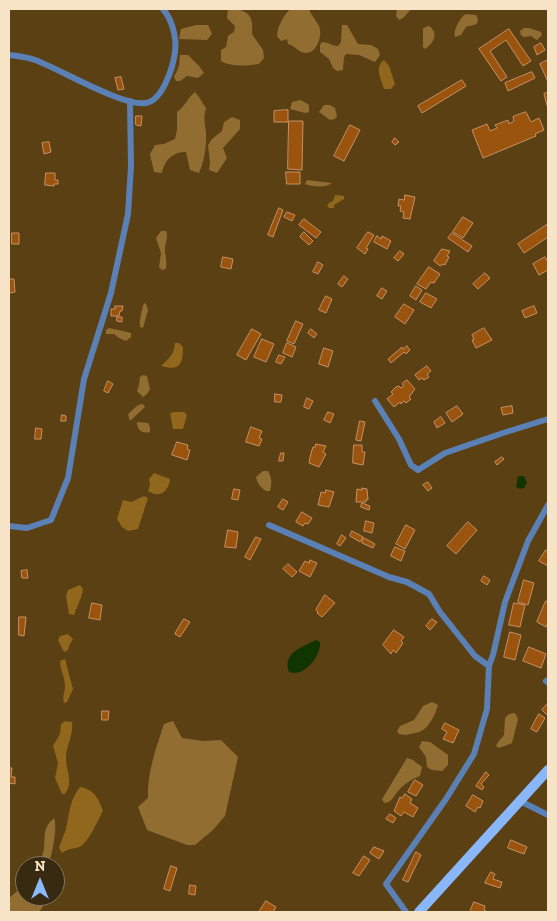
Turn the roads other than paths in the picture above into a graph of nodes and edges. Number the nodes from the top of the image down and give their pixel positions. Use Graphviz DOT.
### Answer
graph roads {
  1 [pos="163,9"];
  2 [pos="9,55"];
  3 [pos="130,101"];
  4 [pos="375,401"];
  5 [pos="548,419"];
  6 [pos="548,505"];
  7 [pos="269,524"];
  8 [pos="9,526"];
  9 [pos="489,666"];
  10 [pos="548,770"];
  11 [pos="520,801"];
  12 [pos="548,815"];
  13 [pos="406,912"];
  14 [pos="419,912"];
  1 -- 3 [label="street"];
  2 -- 3 [label="street"];
  3 -- 8 [label="street"];
  4 -- 5 [label="street"];
  6 -- 9 [label="street"];
  7 -- 9 [label="street"];
  9 -- 13 [label="street"];
  10 -- 11 [label="main road"];
  11 -- 12 [label="street"];
  11 -- 14 [label="main road"];
}
